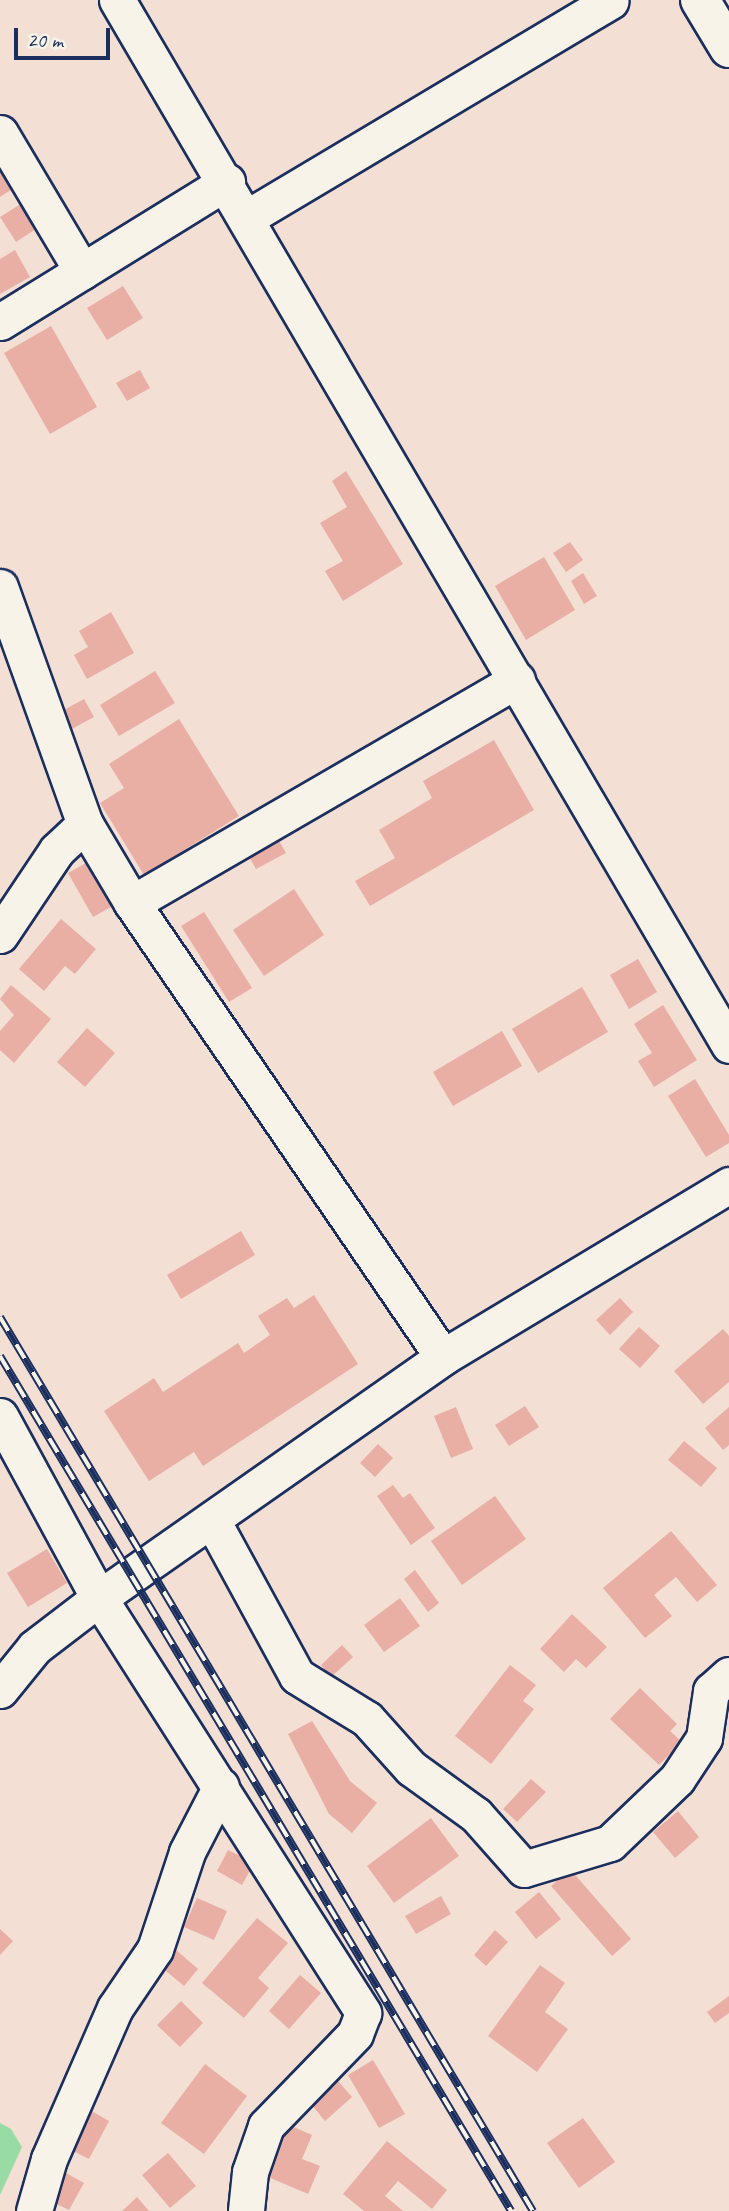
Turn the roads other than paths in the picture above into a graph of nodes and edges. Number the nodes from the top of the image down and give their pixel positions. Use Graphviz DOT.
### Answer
graph roads {
  1 [pos="117,0"];
  2 [pos="700,0"];
  3 [pos="611,1"];
  4 [pos="729,48"];
  5 [pos="0,134"];
  6 [pos="227,182"];
  7 [pos="248,216"];
  8 [pos="82,271"];
  9 [pos="0,322"];
  10 [pos="0,587"];
  11 [pos="10,653"];
  12 [pos="517,680"];
  13 [pos="85,824"];
  14 [pos="132,903"];
  15 [pos="0,935"];
  16 [pos="729,1045"];
  17 [pos="729,1185"];
  18 [pos="443,1357"];
  19 [pos="0,1416"];
  20 [pos="213,1522"];
  21 [pos="99,1598"];
  22 [pos="729,1675"];
  23 [pos="0,1690"];
  24 [pos="220,1786"];
  25 [pos="34,2211"];
  26 [pos="246,2211"];
  1 -- 6 [label="street"];
  2 -- 4 [label="highway"];
  3 -- 7 [label="street"];
  5 -- 8 [label="street"];
  6 -- 7 [label="street"];
  6 -- 8 [label="street"];
  7 -- 12 [label="street"];
  8 -- 9 [label="street"];
  10 -- 11 [label="street"];
  11 -- 13 [label="street"];
  12 -- 14 [label="street"];
  12 -- 16 [label="street"];
  13 -- 14 [label="street"];
  13 -- 15 [label="street"];
  14 -- 18 [label="street"];
  17 -- 18 [label="street"];
  18 -- 20 [label="street"];
  19 -- 21 [label="street"];
  20 -- 21 [label="street"];
  20 -- 22 [label="street"];
  21 -- 23 [label="street"];
  21 -- 24 [label="street"];
  24 -- 25 [label="street"];
  24 -- 26 [label="street"];
}
